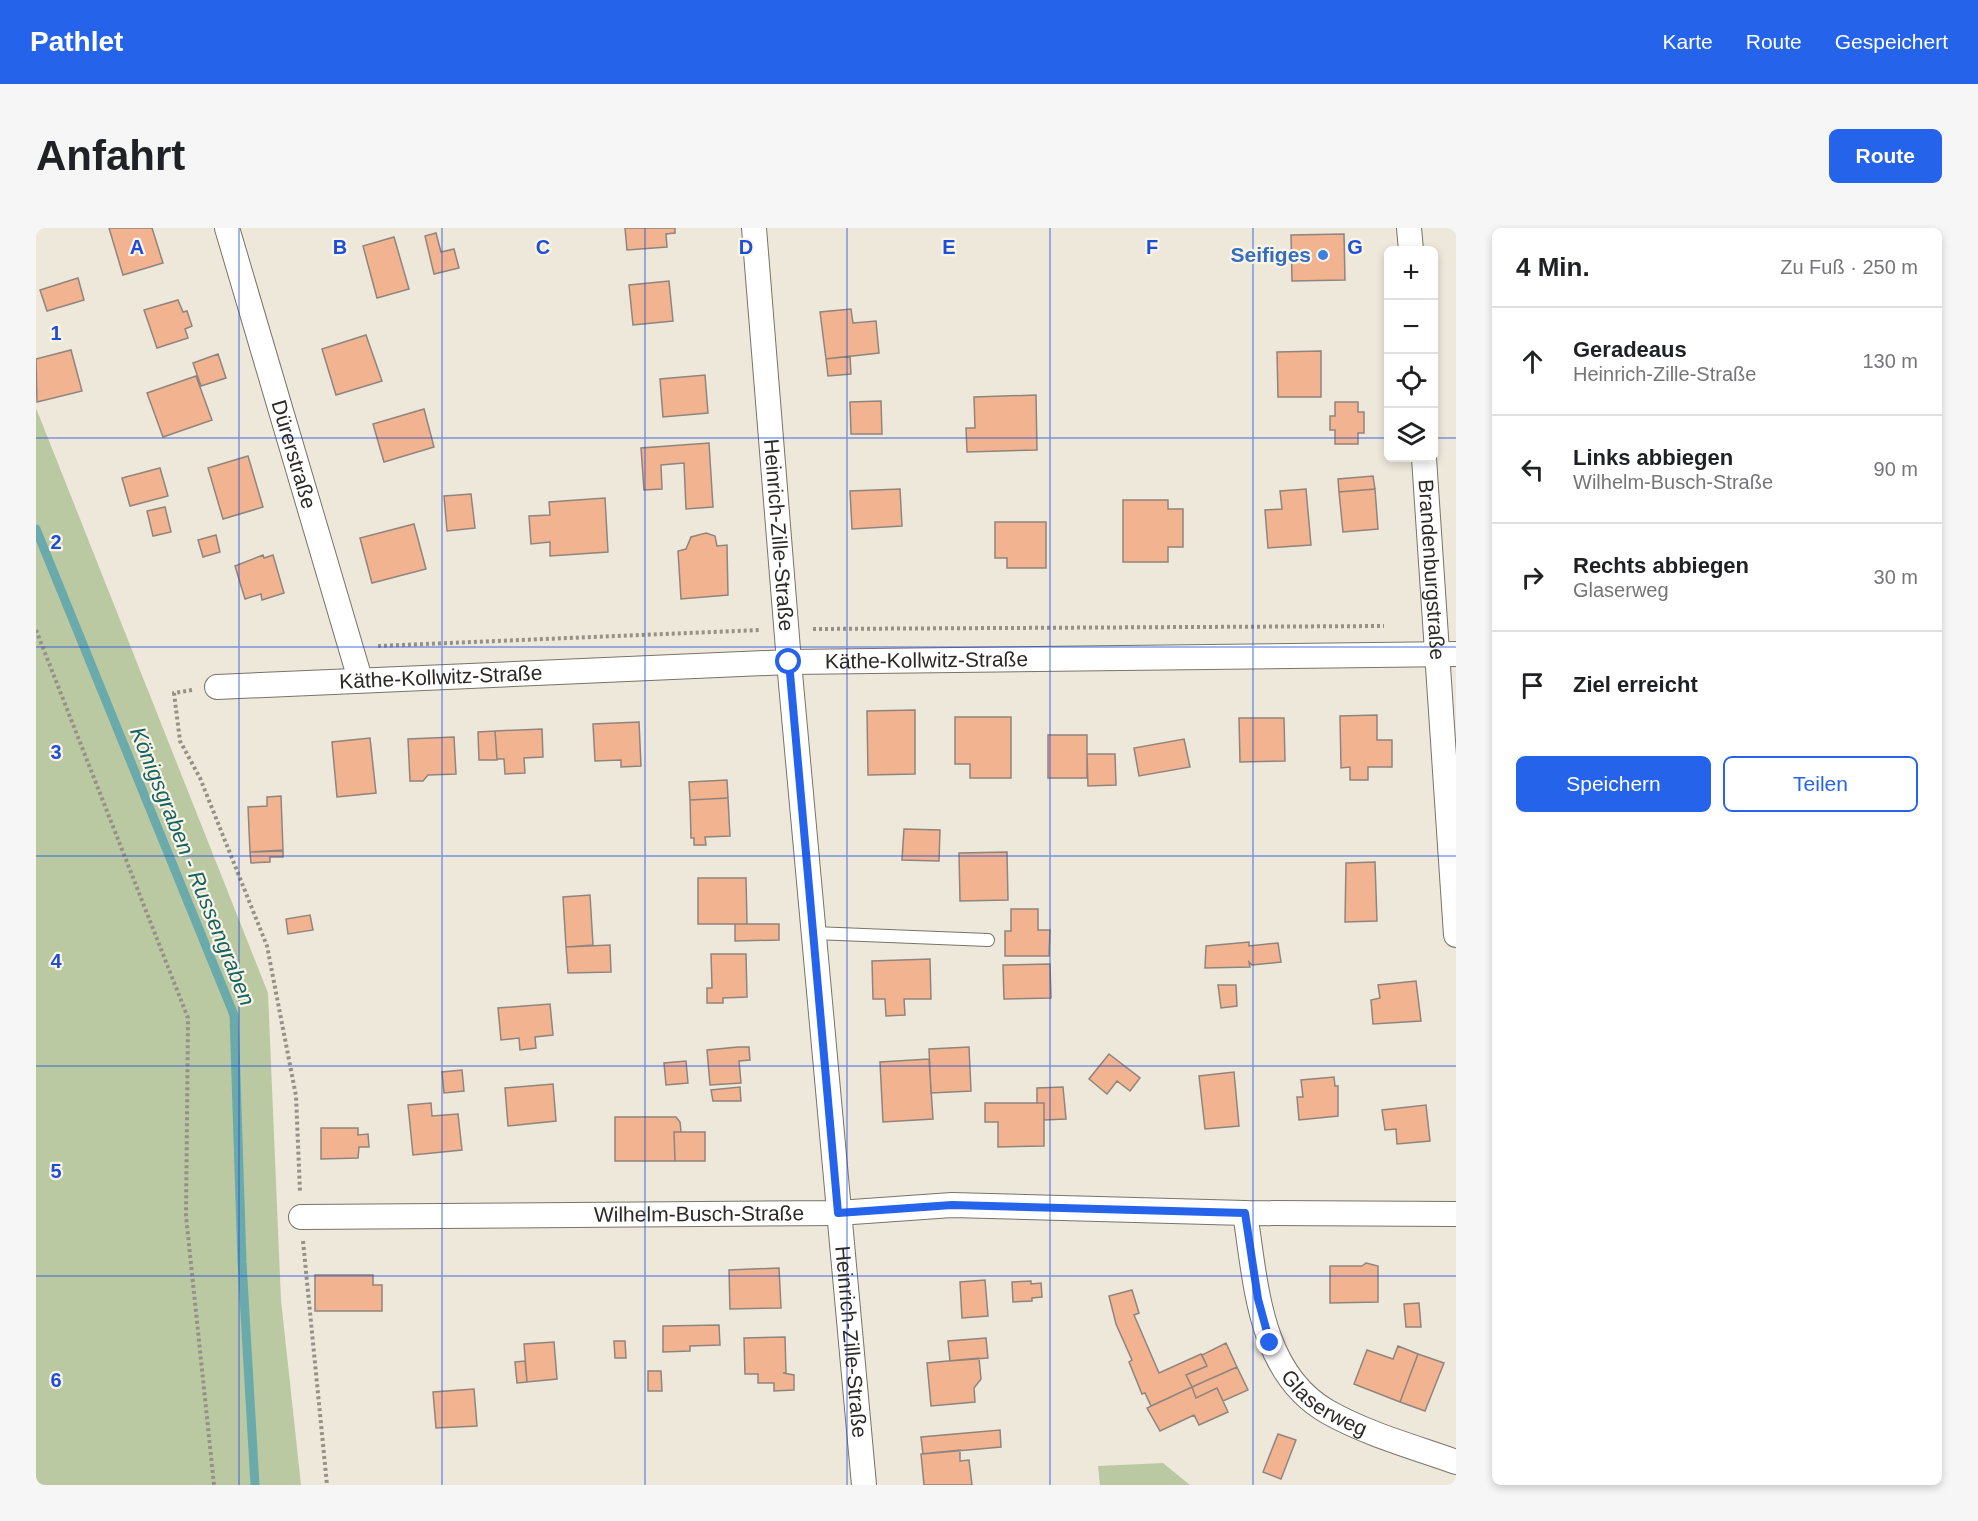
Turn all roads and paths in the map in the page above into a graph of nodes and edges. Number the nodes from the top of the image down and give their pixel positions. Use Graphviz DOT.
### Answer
graph roads {
  1 [pos="227,228"];
  2 [pos="754,228"];
  3 [pos="1409,228"];
  4 [pos="1411,246"];
  5 [pos="1424,462"];
  6 [pos="36,630"];
  7 [pos="1447,654"];
  8 [pos="789,662"];
  9 [pos="360,679"];
  10 [pos="217,687"];
  11 [pos="814,933"];
  12 [pos="1456,935"];
  13 [pos="988,940"];
  14 [pos="838,1213"];
  15 [pos="1245,1213"];
  16 [pos="1456,1214"];
  17 [pos="301,1217"];
  18 [pos="1456,1462"];
  19 [pos="214,1485"];
  20 [pos="327,1485"];
  21 [pos="864,1485"];
  1 -- 9 [label="street, Dürerstraße"];
  2 -- 8 [label="street, Heinrich-Zille-Straße"];
  3 -- 4 [label="street"];
  5 -- 7 [label="street, Brandenburgstraße"];
  6 -- 19 [label="path"];
  7 -- 8 [label="street, Käthe-Kollwitz-Straße"];
  7 -- 12 [label="street, Brandenburgstraße"];
  8 -- 9 [label="street, Käthe-Kollwitz-Straße"];
  8 -- 11 [label="street, Heinrich-Zille-Straße"];
  9 -- 10 [label="street, Käthe-Kollwitz-Straße"];
  10 -- 17 [label="path"];
  11 -- 13 [label="lane"];
  11 -- 14 [label="street, Heinrich-Zille-Straße"];
  14 -- 15 [label="street, Wilhelm-Busch-Straße"];
  14 -- 17 [label="street, Wilhelm-Busch-Straße"];
  14 -- 21 [label="street, Heinrich-Zille-Straße"];
  15 -- 16 [label="street, Wilhelm-Busch-Straße"];
  15 -- 18 [label="street, Glaserweg"];
  17 -- 20 [label="path"];
}
